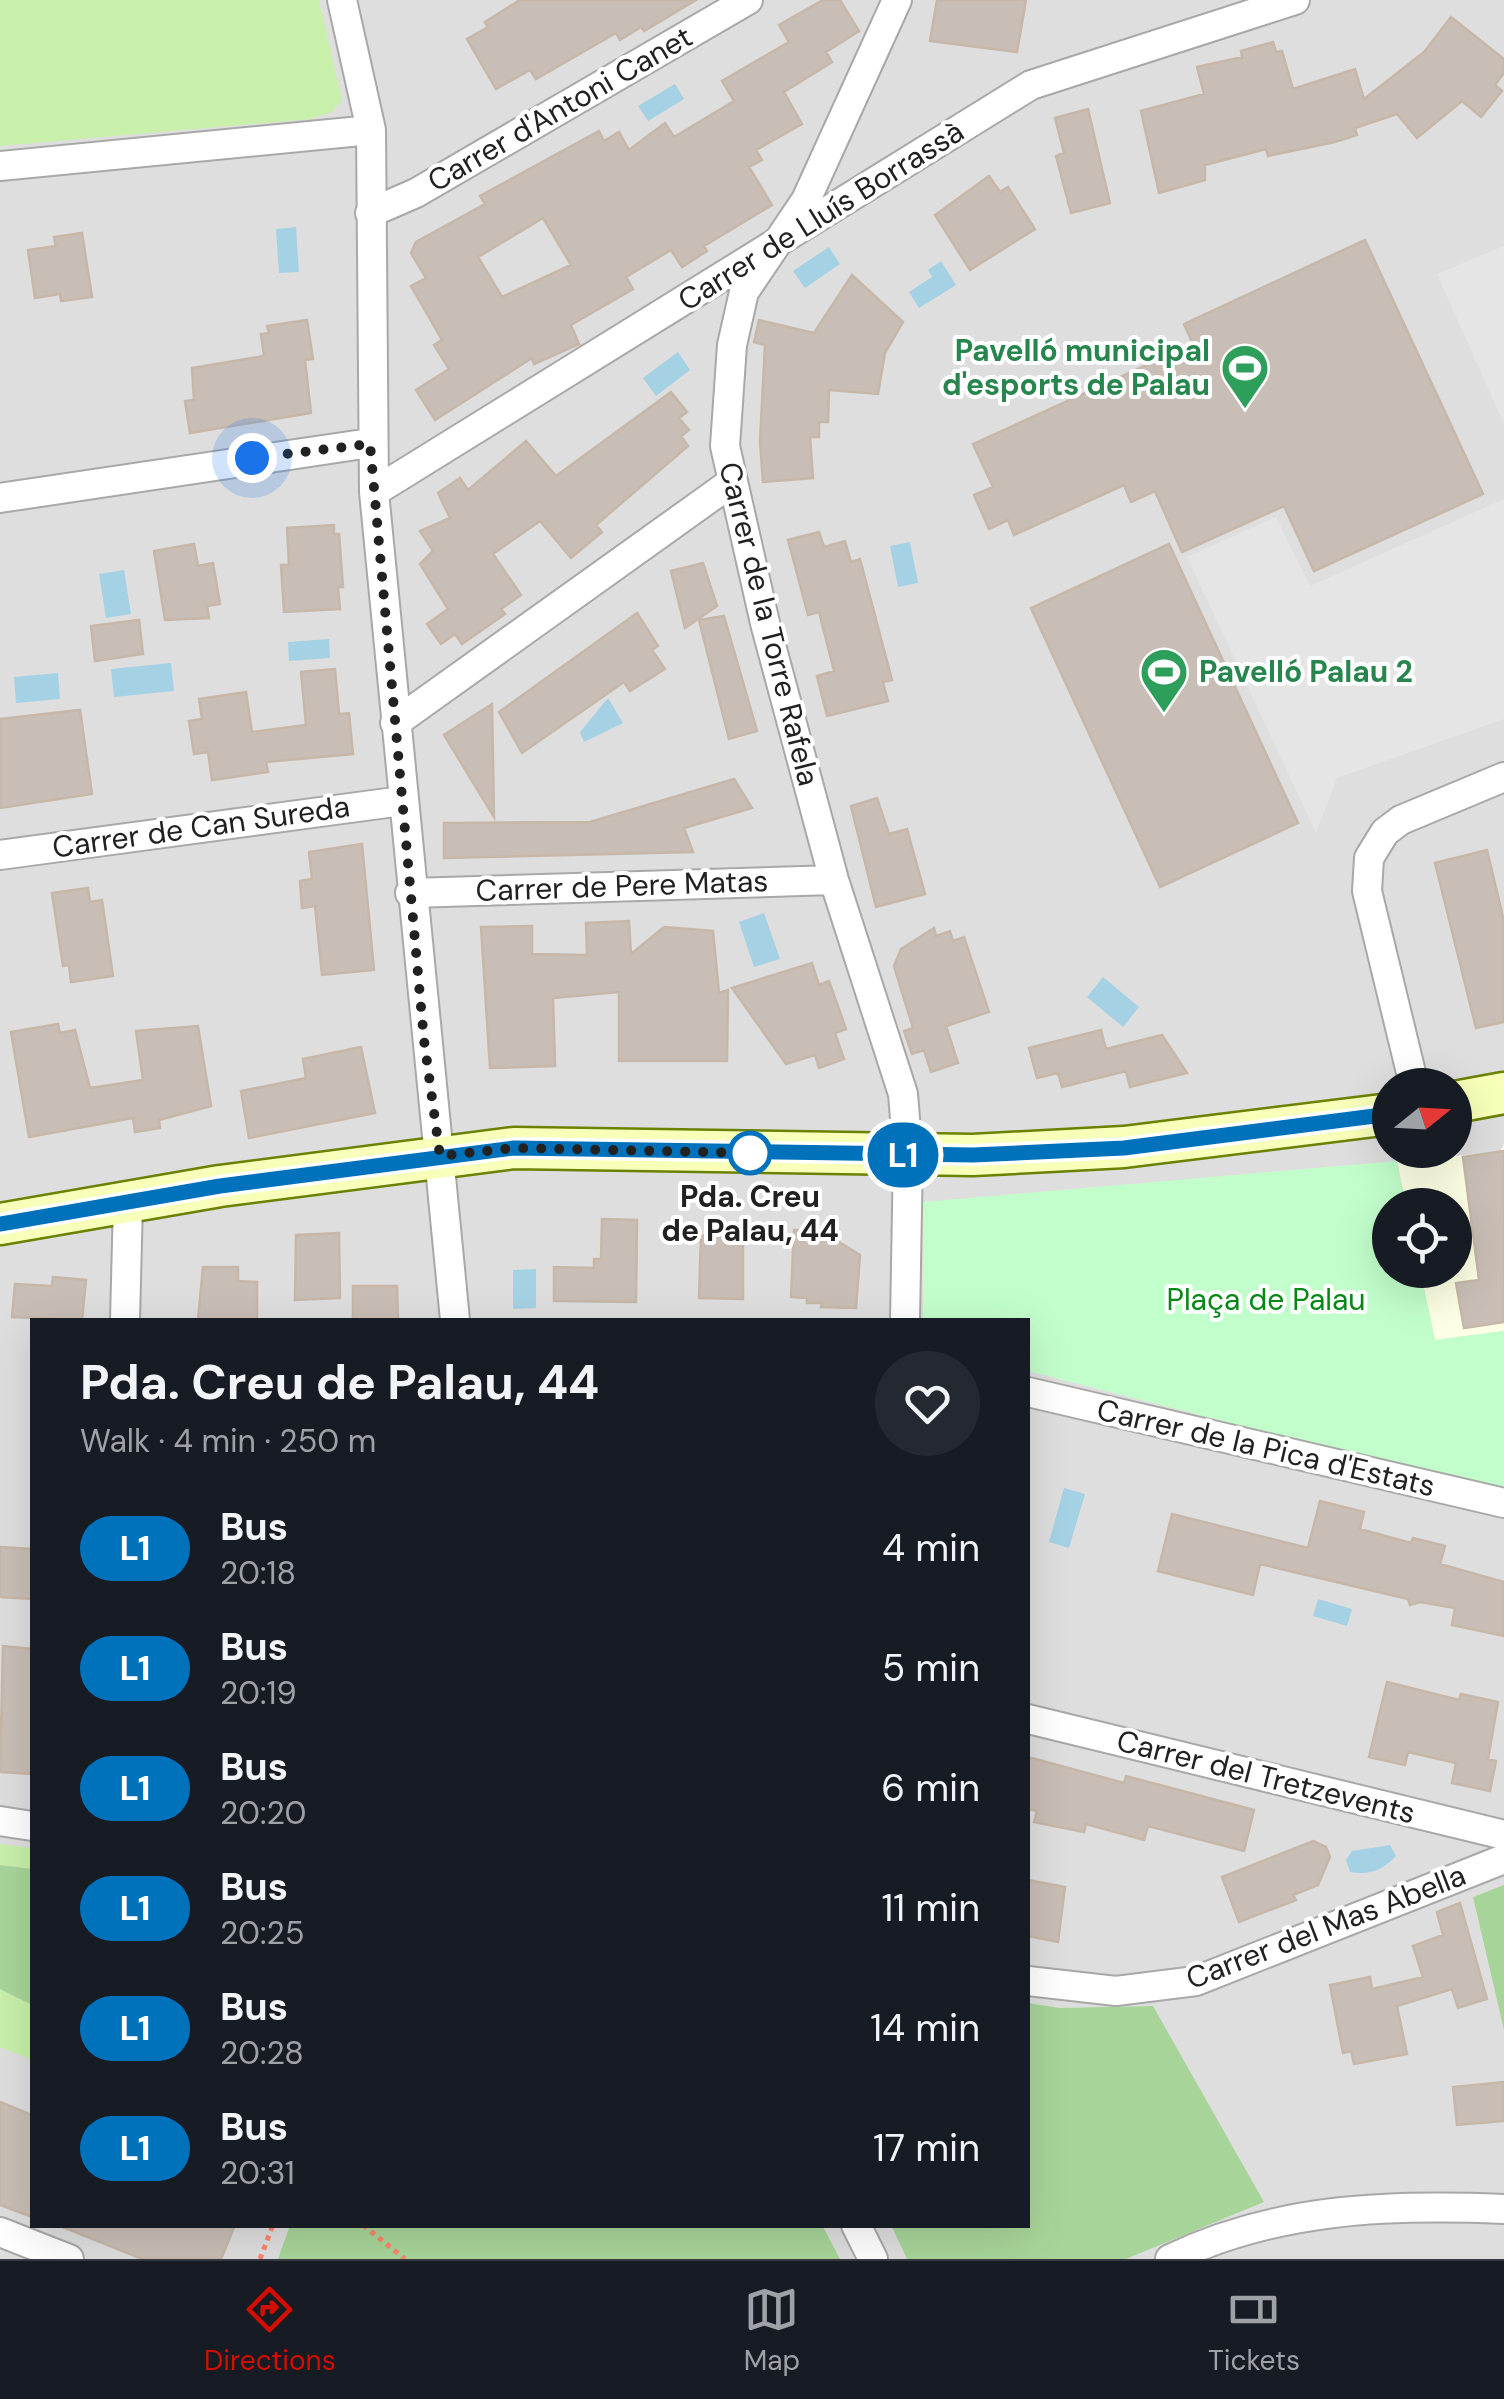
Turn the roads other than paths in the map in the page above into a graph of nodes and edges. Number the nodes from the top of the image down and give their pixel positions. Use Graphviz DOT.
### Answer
graph roads {
  1 [pos="342,0"];
  2 [pos="748,0"];
  3 [pos="897,0"];
  4 [pos="1295,0"];
  5 [pos="371,130"];
  6 [pos="0,166"];
  7 [pos="370,213"];
  8 [pos="773,246"];
  9 [pos="370,444"];
  10 [pos="732,482"];
  11 [pos="374,492"];
  12 [pos="0,498"];
  13 [pos="395,724"];
  14 [pos="1504,776"];
  15 [pos="402,801"];
  16 [pos="0,854"];
  17 [pos="834,880"];
  18 [pos="410,892"];
  19 [pos="1410,1068"];
  20 [pos="1504,1093"];
  21 [pos="1472,1099"];
  22 [pos="1372,1116"];
  23 [pos="908,1155"];
  24 [pos="440,1156"];
  25 [pos="128,1202"];
  26 [pos="0,1224"];
  27 [pos="125,1318"];
  28 [pos="455,1318"];
  29 [pos="905,1318"];
  30 [pos="1030,1392"];
  31 [pos="1504,1502"];
  32 [pos="1030,1719"];
  33 [pos="0,1821"];
  34 [pos="30,1826"];
  35 [pos="1504,1835"];
  36 [pos="1504,1859"];
  37 [pos="1030,1982"];
  38 [pos="1504,2209"];
  39 [pos="858,2228"];
  40 [pos="0,2232"];
  41 [pos="69,2259"];
  42 [pos="873,2259"];
  43 [pos="1170,2259"];
  1 -- 5 [label="street"];
  2 -- 7 [label="street, Carrer d'Antoni Canet"];
  3 -- 8 [label="street, Carrer de la Torre Rafela"];
  4 -- 8 [label="street, Carrer de Lluís Borrassà"];
  5 -- 6 [label="street"];
  5 -- 7 [label="street"];
  7 -- 9 [label="street"];
  8 -- 10 [label="street, Carrer de la Torre Rafela"];
  8 -- 11 [label="street, Carrer de Lluís Borrassà"];
  9 -- 11 [label="street"];
  9 -- 12 [label="street"];
  10 -- 13 [label="street"];
  10 -- 17 [label="street, Carrer de la Torre Rafela"];
  11 -- 13 [label="street"];
  13 -- 15 [label="street"];
  14 -- 19 [label="street"];
  15 -- 16 [label="street, Carrer de Can Sureda"];
  15 -- 18 [label="street"];
  17 -- 18 [label="street, Carrer de Pere Matas"];
  17 -- 23 [label="street, Carrer de la Torre Rafela"];
  18 -- 24 [label="street"];
  20 -- 21 [label="street"];
  22 -- 23 [label="street"];
  23 -- 24 [label="street"];
  23 -- 29 [label="street, Carrer de la Torre Rafela"];
  24 -- 25 [label="street"];
  24 -- 28 [label="street"];
  25 -- 26 [label="street"];
  25 -- 27 [label="street"];
  30 -- 31 [label="street, Carrer de la Pica d'Estats"];
  32 -- 35 [label="street, Carrer del Tretzevents"];
  33 -- 34 [label="street"];
  36 -- 37 [label="street, Carrer del Mas Abella"];
  38 -- 43 [label="street"];
  39 -- 42 [label="street"];
  40 -- 41 [label="street"];
}
